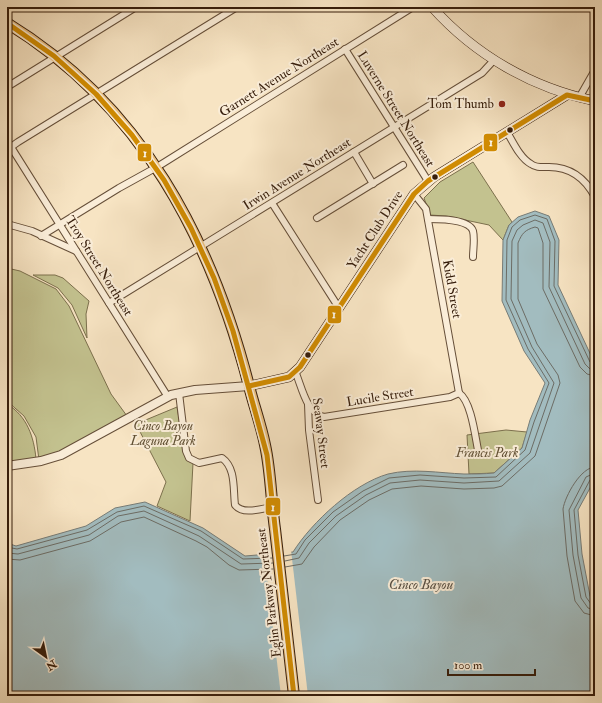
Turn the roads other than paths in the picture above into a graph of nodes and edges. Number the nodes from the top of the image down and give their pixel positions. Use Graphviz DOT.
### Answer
graph roads {
  1 [pos="136,7"];
  2 [pos="237,7"];
  3 [pos="413,7"];
  4 [pos="432,7"];
  5 [pos="7,23"];
  6 [pos="345,49"];
  7 [pos="55,57"];
  8 [pos="494,60"];
  9 [pos="595,70"];
  10 [pos="7,87"];
  11 [pos="96,94"];
  12 [pos="567,95"];
  13 [pos="579,98"];
  14 [pos="595,101"];
  15 [pos="395,127"];
  16 [pos="507,132"];
  17 [pos="12,148"];
  18 [pos="354,152"];
  19 [pos="7,155"];
  20 [pos="403,165"];
  21 [pos="157,167"];
  22 [pos="428,181"];
  23 [pos="373,184"];
  24 [pos="414,194"];
  25 [pos="595,197"];
  26 [pos="272,203"];
  27 [pos="317,218"];
  28 [pos="428,219"];
  29 [pos="7,224"];
  30 [pos="60,224"];
  31 [pos="41,236"];
  32 [pos="201,246"];
  33 [pos="76,251"];
  34 [pos="473,257"];
  35 [pos="109,302"];
  36 [pos="338,308"];
  37 [pos="295,371"];
  38 [pos="249,386"];
  39 [pos="459,392"];
  40 [pos="179,393"];
  41 [pos="168,397"];
  42 [pos="308,404"];
  43 [pos="478,450"];
  44 [pos="7,466"];
  45 [pos="318,500"];
  46 [pos="272,507"];
  47 [pos="294,696"];
  1 -- 7 [label="street"];
  2 -- 11 [label="street"];
  3 -- 6 [label="street, Garnett Avenue Northeast"];
  4 -- 8 [label="main road"];
  5 -- 7 [label="highway, Eglin Parkway Northeast"];
  6 -- 15 [label="street, Luverne Street Northeast"];
  6 -- 21 [label="street, Garnett Avenue Northeast"];
  7 -- 10 [label="street"];
  7 -- 11 [label="highway, Eglin Parkway Northeast"];
  8 -- 12 [label="main road"];
  8 -- 15 [label="street, Irwin Avenue Northeast"];
  9 -- 13 [label="street"];
  11 -- 17 [label="street"];
  11 -- 21 [label="highway, Eglin Parkway Northeast"];
  12 -- 13 [label="main road"];
  12 -- 16 [label="main road, Yacht Club Drive"];
  13 -- 14 [label="main road"];
  15 -- 18 [label="street, Irwin Avenue Northeast"];
  15 -- 22 [label="street, Luverne Street Northeast"];
  16 -- 22 [label="main road, Yacht Club Drive"];
  16 -- 25 [label="street"];
  17 -- 19 [label="street"];
  17 -- 30 [label="street, Troy Street Northeast"];
  18 -- 23 [label="street"];
  18 -- 26 [label="street, Irwin Avenue Northeast"];
  20 -- 23 [label="street"];
  21 -- 30 [label="street, Garnett Avenue Northeast"];
  21 -- 32 [label="highway, Eglin Parkway Northeast"];
  22 -- 24 [label="main road, Yacht Club Drive"];
  23 -- 27 [label="street"];
  24 -- 28 [label="street, Kidd Street"];
  24 -- 36 [label="main road, Yacht Club Drive"];
  26 -- 32 [label="street, Irwin Avenue Northeast"];
  26 -- 36 [label="street"];
  28 -- 34 [label="street"];
  28 -- 39 [label="street, Kidd Street"];
  29 -- 31 [label="street"];
  30 -- 31 [label="street, Garnett Avenue Northeast"];
  30 -- 33 [label="street, Troy Street Northeast"];
  31 -- 33 [label="street"];
  32 -- 35 [label="street, Irwin Avenue Northeast"];
  32 -- 38 [label="highway, Eglin Parkway Northeast"];
  33 -- 35 [label="street, Troy Street Northeast"];
  35 -- 41 [label="street, Troy Street Northeast"];
  36 -- 37 [label="main road, Yacht Club Drive"];
  37 -- 38 [label="main road, Yacht Club Drive"];
  37 -- 42 [label="street, Seaway Street"];
  38 -- 40 [label="street"];
  38 -- 46 [label="highway, Eglin Parkway Northeast"];
  39 -- 42 [label="street, Lucile Street"];
  39 -- 43 [label="street"];
  40 -- 41 [label="street"];
  40 -- 46 [label="street"];
  41 -- 44 [label="street"];
  42 -- 45 [label="street, Seaway Street"];
  46 -- 47 [label="highway, Eglin Parkway Northeast"];
}
